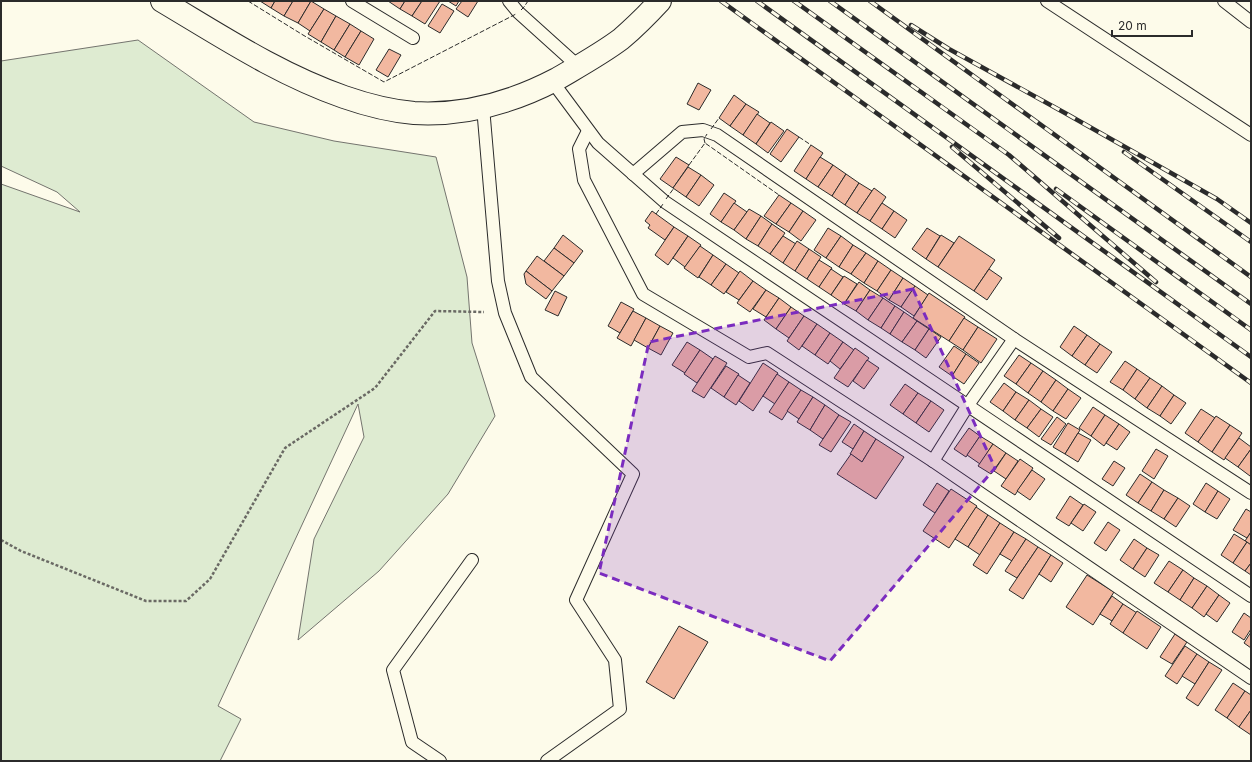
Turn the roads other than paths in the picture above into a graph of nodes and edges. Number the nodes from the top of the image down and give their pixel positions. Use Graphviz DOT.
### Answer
graph roads {
  1 [pos="162,1"];
  2 [pos="352,1"];
  3 [pos="509,1"];
  4 [pos="660,1"];
  5 [pos="1047,1"];
  6 [pos="1224,1"];
  7 [pos="1251,22"];
  8 [pos="413,38"];
  9 [pos="579,67"];
  10 [pos="552,81"];
  11 [pos="483,107"];
  12 [pos="588,131"];
  13 [pos="1251,135"];
  14 [pos="633,174"];
  15 [pos="1014,339"];
  16 [pos="968,405"];
  17 [pos="933,461"];
  18 [pos="1251,493"];
  19 [pos="472,560"];
  20 [pos="1251,596"];
  21 [pos="1251,678"];
  22 [pos="440,761"];
  23 [pos="547,761"];
  1 -- 11 [label="main road"];
  2 -- 8 [label="lane"];
  3 -- 9 [label="lane"];
  4 -- 9 [label="main road"];
  5 -- 13 [label="lane"];
  6 -- 7 [label="lane"];
  9 -- 10 [label="main road"];
  10 -- 11 [label="main road"];
  10 -- 12 [label="lane"];
  11 -- 23 [label="lane"];
  12 -- 14 [label="lane"];
  12 -- 17 [label="lane"];
  14 -- 15 [label="lane"];
  14 -- 16 [label="lane"];
  15 -- 16 [label="lane"];
  15 -- 18 [label="lane"];
  16 -- 17 [label="lane"];
  16 -- 20 [label="lane"];
  17 -- 21 [label="lane"];
  19 -- 22 [label="lane"];
}
